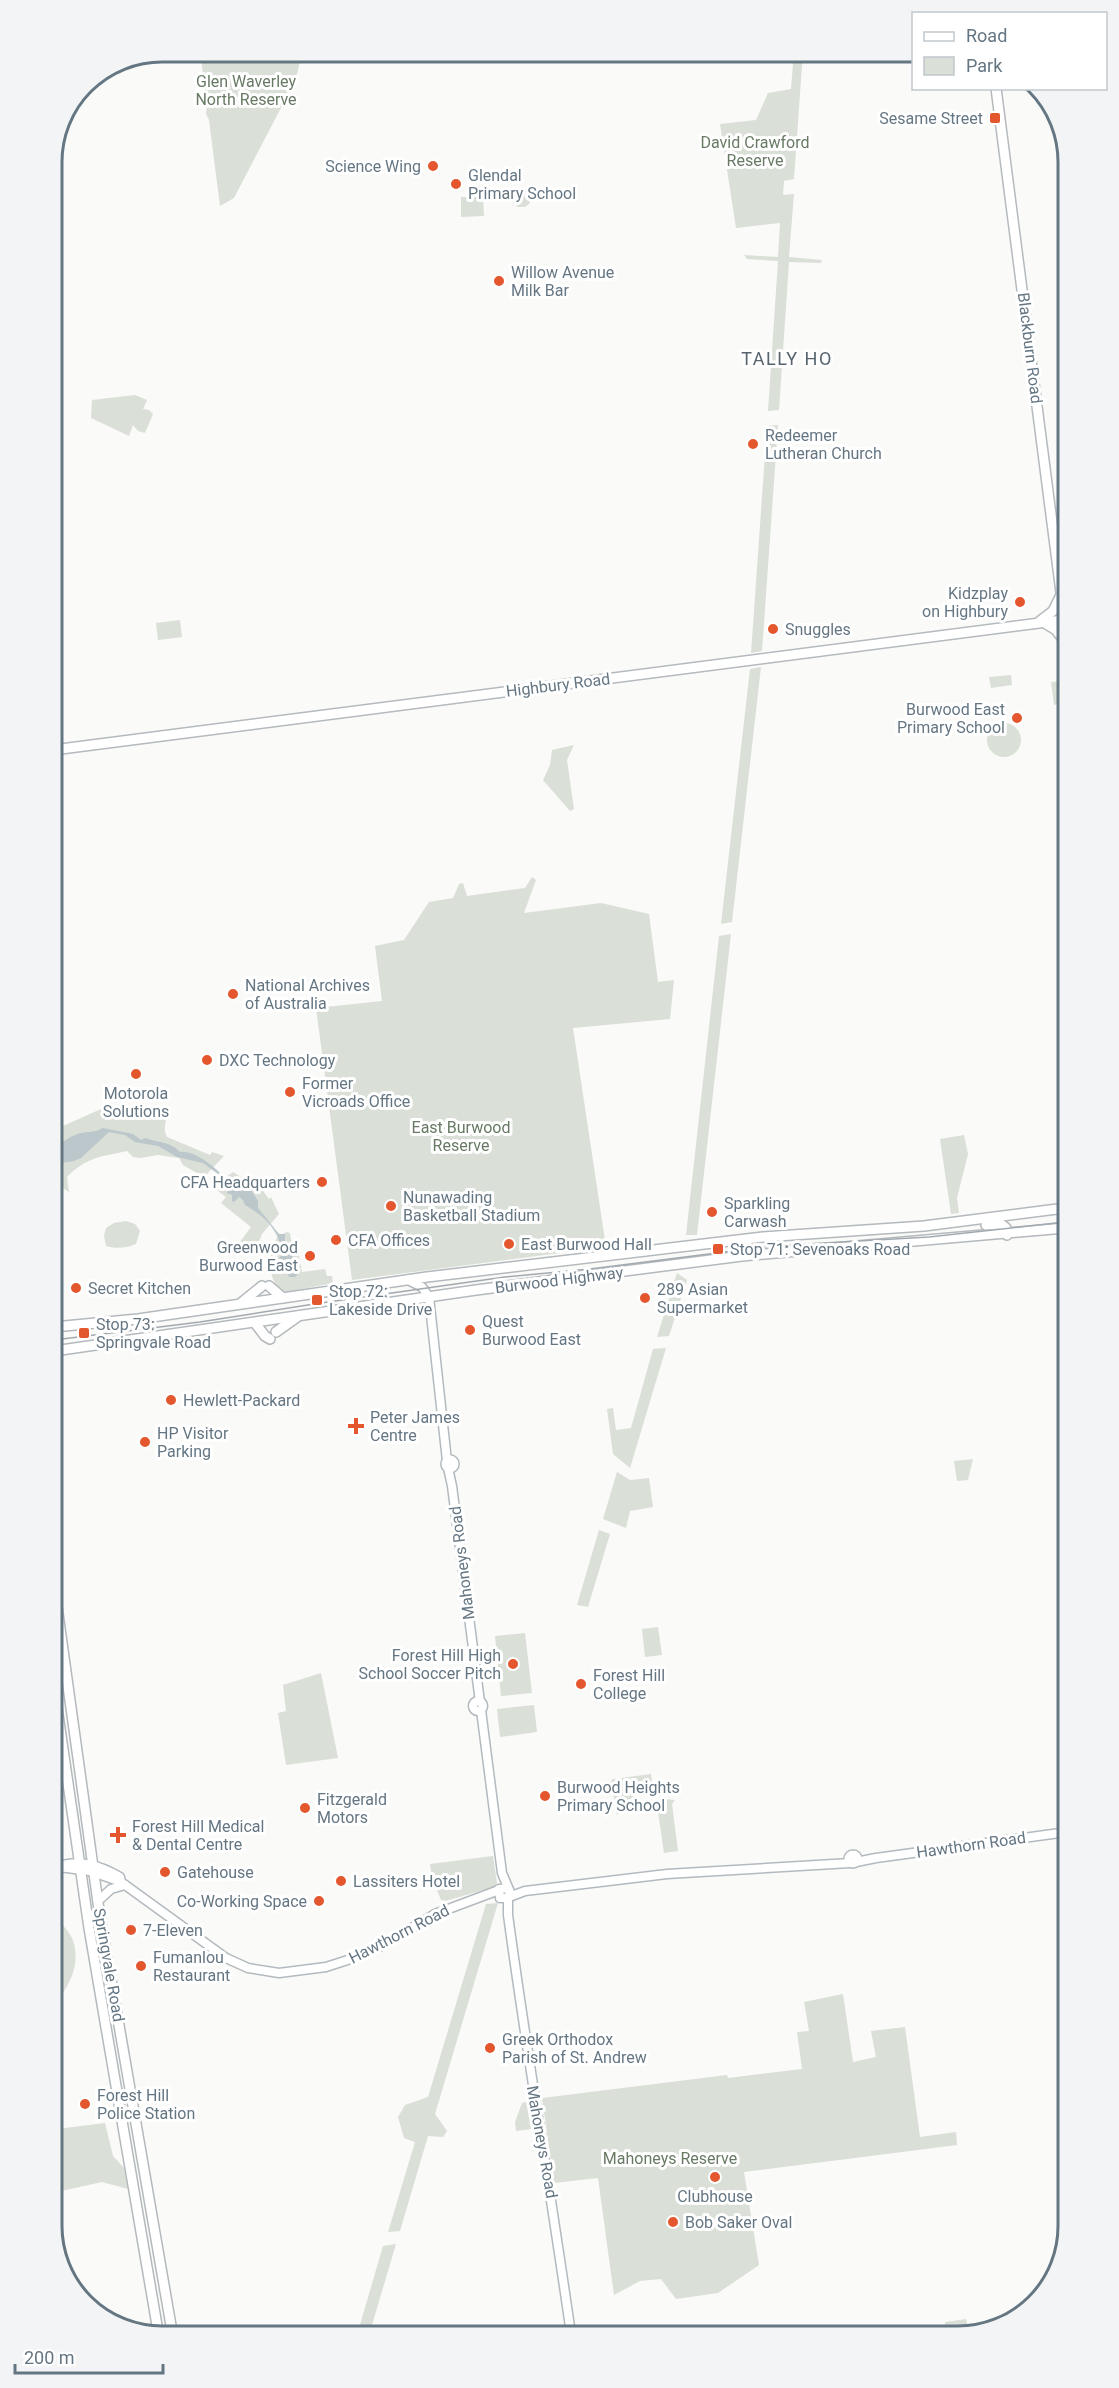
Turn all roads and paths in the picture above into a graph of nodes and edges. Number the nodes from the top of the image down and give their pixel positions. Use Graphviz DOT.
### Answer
graph roads {
  1 [pos="996,90"];
  2 [pos="1058,561"];
  3 [pos="1058,600"];
  4 [pos="1058,621"];
  5 [pos="1039,623"];
  6 [pos="1058,632"];
  7 [pos="62,749"];
  8 [pos="1058,1209"];
  9 [pos="963,1221"];
  10 [pos="1058,1229"];
  11 [pos="1007,1234"];
  12 [pos="604,1256"];
  13 [pos="620,1272"];
  14 [pos="408,1280"];
  15 [pos="283,1298"];
  16 [pos="424,1298"];
  17 [pos="236,1306"];
  18 [pos="299,1315"];
  19 [pos="255,1323"];
  20 [pos="62,1326"];
  21 [pos="62,1350"];
  22 [pos="62,1643"];
  23 [pos="62,1744"];
  24 [pos="1058,1833"];
  25 [pos="79,1866"];
  26 [pos="62,1867"];
  27 [pos="93,1869"];
  28 [pos="123,1884"];
  29 [pos="504,1894"];
  30 [pos="98,1901"];
  31 [pos="157,2326"];
  32 [pos="171,2326"];
  33 [pos="570,2326"];
  1 -- 2 [label="main road, Blackburn Road"];
  3 -- 5 [label="main road"];
  4 -- 5 [label="main road, Highbury Road"];
  5 -- 6 [label="main road"];
  5 -- 7 [label="main road, Highbury Road"];
  8 -- 9 [label="main road, Burwood Highway"];
  9 -- 11 [label="main road"];
  9 -- 12 [label="main road, Burwood Highway"];
  10 -- 11 [label="main road, Burwood Highway"];
  11 -- 13 [label="main road, Burwood Highway"];
  12 -- 13 [label="main road"];
  12 -- 14 [label="main road, Burwood Highway"];
  13 -- 16 [label="main road, Burwood Highway"];
  14 -- 15 [label="main road, Burwood Highway"];
  14 -- 16 [label="main road"];
  15 -- 17 [label="main road, Burwood Highway"];
  15 -- 17 [label="main road"];
  16 -- 18 [label="main road, Burwood Highway"];
  16 -- 29 [label="main road, Mahoneys Road"];
  17 -- 20 [label="main road, Burwood Highway"];
  18 -- 19 [label="main road, Burwood Highway"];
  18 -- 19 [label="main road"];
  19 -- 21 [label="main road, Burwood Highway"];
  22 -- 27 [label="main road, Springvale Road"];
  23 -- 25 [label="main road, Springvale Road"];
  24 -- 29 [label="main road, Hawthorn Road"];
  25 -- 26 [label="main road, Hawthorn Road"];
  25 -- 27 [label="main road, Hawthorn Road"];
  25 -- 31 [label="main road, Springvale Road"];
  27 -- 28 [label="main road, Hawthorn Road"];
  27 -- 30 [label="main road, Springvale Road"];
  28 -- 29 [label="main road, Hawthorn Road"];
  28 -- 30 [label="main road"];
  29 -- 33 [label="main road, Mahoneys Road"];
  30 -- 32 [label="main road, Springvale Road"];
}
